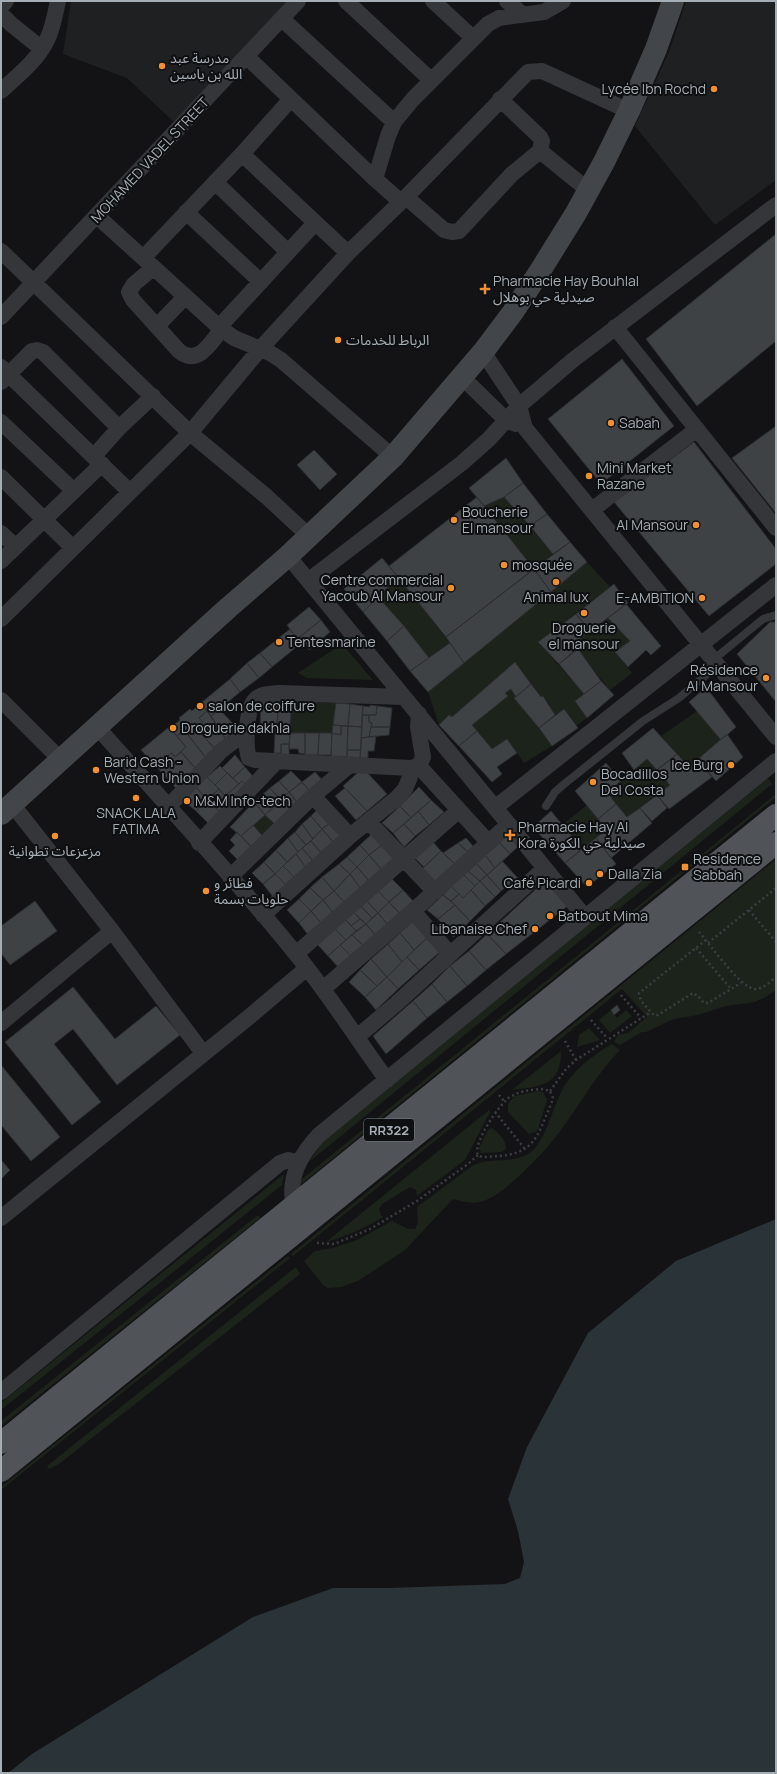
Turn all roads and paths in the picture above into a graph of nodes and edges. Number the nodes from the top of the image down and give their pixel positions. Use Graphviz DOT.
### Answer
graph roads {
  1 [pos="6,1"];
  2 [pos="58,1"];
  3 [pos="298,1"];
  4 [pos="346,1"];
  5 [pos="433,1"];
  6 [pos="507,1"];
  7 [pos="564,1"];
  8 [pos="673,1"];
  9 [pos="1,7"];
  10 [pos="1,14"];
  11 [pos="523,14"];
  12 [pos="282,19"];
  13 [pos="473,38"];
  14 [pos="42,49"];
  15 [pos="247,57"];
  16 [pos="431,80"];
  17 [pos="1,91"];
  18 [pos="291,99"];
  19 [pos="500,100"];
  20 [pos="629,111"];
  21 [pos="394,122"];
  22 [pos="540,151"];
  23 [pos="242,154"];
  24 [pos="375,179"];
  25 [pos="215,182"];
  26 [pos="588,190"];
  27 [pos="404,199"];
  28 [pos="776,205"];
  29 [pos="186,212"];
  30 [pos="97,216"];
  31 [pos="315,223"];
  32 [pos="1,251"];
  33 [pos="288,252"];
  34 [pos="348,253"];
  35 [pos="148,263"];
  36 [pos="34,282"];
  37 [pos="261,282"];
  38 [pos="185,297"];
  39 [pos="1,317"];
  40 [pos="157,326"];
  41 [pos="615,327"];
  42 [pos="220,328"];
  43 [pos="261,348"];
  44 [pos="483,352"];
  45 [pos="4,374"];
  46 [pos="462,377"];
  47 [pos="152,396"];
  48 [pos="519,406"];
  49 [pos="506,420"];
  50 [pos="1,422"];
  51 [pos="119,428"];
  52 [pos="525,428"];
  53 [pos="697,429"];
  54 [pos="190,433"];
  55 [pos="393,457"];
  56 [pos="98,460"];
  57 [pos="1,477"];
  58 [pos="74,491"];
  59 [pos="130,492"];
  60 [pos="592,510"];
  61 [pos="44,520"];
  62 [pos="776,528"];
  63 [pos="1,533"];
  64 [pos="309,536"];
  65 [pos="16,547"];
  66 [pos="73,548"];
  67 [pos="288,556"];
  68 [pos="1,561"];
  69 [pos="309,580"];
  70 [pos="776,585"];
  71 [pos="776,615"];
  72 [pos="1,619"];
  73 [pos="700,644"];
  74 [pos="715,663"];
  75 [pos="404,697"];
  76 [pos="1,700"];
  77 [pos="419,714"];
  78 [pos="97,727"];
  79 [pos="247,732"];
  80 [pos="776,737"];
  81 [pos="60,759"];
  82 [pos="776,760"];
  83 [pos="276,762"];
  84 [pos="351,764"];
  85 [pos="415,767"];
  86 [pos="313,796"];
  87 [pos="546,806"];
  88 [pos="168,807"];
  89 [pos="496,807"];
  90 [pos="6,809"];
  91 [pos="458,810"];
  92 [pos="776,815"];
  93 [pos="369,822"];
  94 [pos="509,824"];
  95 [pos="350,836"];
  96 [pos="488,842"];
  97 [pos="199,843"];
  98 [pos="776,844"];
  99 [pos="404,859"];
  100 [pos="544,869"];
  101 [pos="230,877"];
  102 [pos="776,888"];
  103 [pos="435,892"];
  104 [pos="749,910"];
  105 [pos="413,911"];
  106 [pos="263,915"];
  107 [pos="585,917"];
  108 [pos="112,931"];
  109 [pos="699,932"];
  110 [pos="706,940"];
  111 [pos="776,942"];
  112 [pos="708,943"];
  113 [pos="696,948"];
  114 [pos="296,954"];
  115 [pos="450,954"];
  116 [pos="307,968"];
  117 [pos="776,977"];
  118 [pos="742,983"];
  119 [pos="323,989"];
  120 [pos="731,990"];
  121 [pos="621,995"];
  122 [pos="651,1012"];
  123 [pos="640,1018"];
  124 [pos="591,1020"];
  125 [pos="1,1023"];
  126 [pos="357,1037"];
  127 [pos="607,1038"];
  128 [pos="565,1041"];
  129 [pos="203,1053"];
  130 [pos="576,1060"];
  131 [pos="387,1080"];
  132 [pos="550,1091"];
  133 [pos="499,1095"];
  134 [pos="504,1101"];
  135 [pos="495,1112"];
  136 [pos="525,1149"];
  137 [pos="478,1155"];
  138 [pos="299,1163"];
  139 [pos="294,1207"];
  140 [pos="1,1218"];
  141 [pos="316,1243"];
  142 [pos="1,1392"];
  143 [pos="1,1443"];
  144 [pos="1,1471"];
  1 -- 9 [label="street"];
  2 -- 14 [label="street"];
  3 -- 12 [label="street, MOHAMED VADEL STREET"];
  4 -- 16 [label="street"];
  5 -- 13 [label="street"];
  6 -- 11 [label="street"];
  7 -- 11 [label="street"];
  8 -- 20 [label="main road"];
  10 -- 14 [label="street"];
  11 -- 13 [label="street"];
  12 -- 15 [label="street, MOHAMED VADEL STREET"];
  12 -- 21 [label="street"];
  13 -- 16 [label="street"];
  14 -- 17 [label="street"];
  15 -- 18 [label="street"];
  15 -- 30 [label="street, MOHAMED VADEL STREET"];
  16 -- 21 [label="street"];
  18 -- 23 [label="street"];
  18 -- 24 [label="street"];
  19 -- 20 [label="street"];
  19 -- 22 [label="street"];
  19 -- 27 [label="street"];
  20 -- 26 [label="main road"];
  21 -- 24 [label="street"];
  22 -- 26 [label="street"];
  22 -- 27 [label="street"];
  23 -- 25 [label="street"];
  23 -- 31 [label="street"];
  24 -- 27 [label="street"];
  25 -- 29 [label="street"];
  25 -- 33 [label="street"];
  26 -- 44 [label="main road"];
  27 -- 34 [label="street"];
  28 -- 41 [label="street"];
  29 -- 35 [label="street"];
  29 -- 37 [label="street"];
  30 -- 35 [label="street"];
  30 -- 36 [label="street, MOHAMED VADEL STREET"];
  31 -- 33 [label="street"];
  31 -- 34 [label="street"];
  32 -- 36 [label="street"];
  33 -- 37 [label="street"];
  34 -- 43 [label="street"];
  35 -- 38 [label="street"];
  35 -- 40 [label="street"];
  36 -- 39 [label="street, MOHAMED VADEL STREET"];
  36 -- 47 [label="street"];
  37 -- 42 [label="street"];
  38 -- 40 [label="street"];
  38 -- 42 [label="street"];
  40 -- 42 [label="street"];
  41 -- 48 [label="street"];
  41 -- 53 [label="street"];
  42 -- 43 [label="street"];
  43 -- 54 [label="street"];
  43 -- 55 [label="street"];
  44 -- 46 [label="main road"];
  44 -- 48 [label="street"];
  45 -- 51 [label="street"];
  45 -- 56 [label="street"];
  46 -- 49 [label="street"];
  46 -- 55 [label="main road"];
  47 -- 51 [label="street"];
  47 -- 54 [label="street"];
  48 -- 49 [label="street"];
  48 -- 52 [label="street"];
  49 -- 52 [label="street"];
  49 -- 69 [label="street"];
  50 -- 58 [label="street"];
  51 -- 56 [label="street"];
  52 -- 60 [label="street"];
  53 -- 60 [label="street"];
  53 -- 62 [label="street"];
  54 -- 59 [label="street"];
  54 -- 64 [label="street"];
  55 -- 64 [label="main road"];
  56 -- 58 [label="street"];
  56 -- 59 [label="street"];
  57 -- 61 [label="street"];
  58 -- 61 [label="street"];
  59 -- 66 [label="street"];
  60 -- 73 [label="street"];
  61 -- 65 [label="street"];
  61 -- 66 [label="street"];
  63 -- 65 [label="street"];
  64 -- 67 [label="main road"];
  65 -- 68 [label="street"];
  66 -- 72 [label="street"];
  67 -- 69 [label="street"];
  67 -- 78 [label="main road"];
  69 -- 75 [label="street"];
  70 -- 73 [label="street"];
  71 -- 74 [label="lane"];
  73 -- 74 [label="street"];
  73 -- 89 [label="street"];
  74 -- 80 [label="street"];
  74 -- 87 [label="lane"];
  75 -- 77 [label="street"];
  75 -- 79 [label="street"];
  76 -- 81 [label="street"];
  77 -- 85 [label="street"];
  77 -- 89 [label="street"];
  78 -- 81 [label="main road"];
  78 -- 88 [label="street"];
  79 -- 83 [label="street"];
  79 -- 88 [label="street"];
  81 -- 90 [label="main road"];
  82 -- 107 [label="street"];
  83 -- 84 [label="street"];
  83 -- 97 [label="street"];
  84 -- 85 [label="street"];
  84 -- 86 [label="street"];
  85 -- 91 [label="street"];
  85 -- 93 [label="street"];
  86 -- 95 [label="street"];
  86 -- 101 [label="street"];
  88 -- 97 [label="street"];
  89 -- 94 [label="street"];
  90 -- 108 [label="street"];
  91 -- 96 [label="street"];
  91 -- 99 [label="street"];
  92 -- 139 [label="main road, RR322"];
  93 -- 95 [label="street"];
  93 -- 99 [label="street"];
  94 -- 96 [label="street"];
  94 -- 100 [label="street"];
  95 -- 106 [label="street"];
  96 -- 103 [label="street"];
  97 -- 101 [label="street"];
  98 -- 144 [label="main road, RR322"];
  99 -- 103 [label="street"];
  99 -- 114 [label="street"];
  100 -- 107 [label="street"];
  100 -- 115 [label="street"];
  101 -- 106 [label="street"];
  102 -- 104 [label="path"];
  103 -- 105 [label="street"];
  104 -- 111 [label="path"];
  104 -- 112 [label="path"];
  105 -- 115 [label="street"];
  105 -- 119 [label="street"];
  106 -- 114 [label="street"];
  107 -- 131 [label="street"];
  108 -- 125 [label="street"];
  108 -- 129 [label="street"];
  109 -- 110 [label="path"];
  110 -- 112 [label="path"];
  110 -- 113 [label="path"];
  112 -- 118 [label="path"];
  113 -- 120 [label="path"];
  113 -- 122 [label="path"];
  114 -- 116 [label="street"];
  115 -- 126 [label="street"];
  116 -- 119 [label="street"];
  116 -- 129 [label="street"];
  117 -- 118 [label="path"];
  118 -- 120 [label="path"];
  119 -- 126 [label="street"];
  120 -- 122 [label="path"];
  121 -- 123 [label="path"];
  122 -- 123 [label="path"];
  123 -- 127 [label="path"];
  124 -- 127 [label="path"];
  126 -- 131 [label="street"];
  127 -- 130 [label="path"];
  128 -- 130 [label="path"];
  129 -- 140 [label="street"];
  130 -- 132 [label="path"];
  131 -- 138 [label="street"];
  132 -- 134 [label="path"];
  132 -- 136 [label="path"];
  133 -- 134 [label="path"];
  134 -- 135 [label="path"];
  135 -- 136 [label="path"];
  135 -- 137 [label="path"];
  136 -- 137 [label="path"];
  137 -- 141 [label="path"];
  138 -- 139 [label="street"];
  138 -- 142 [label="street"];
  139 -- 143 [label="main road, RR322"];
}
